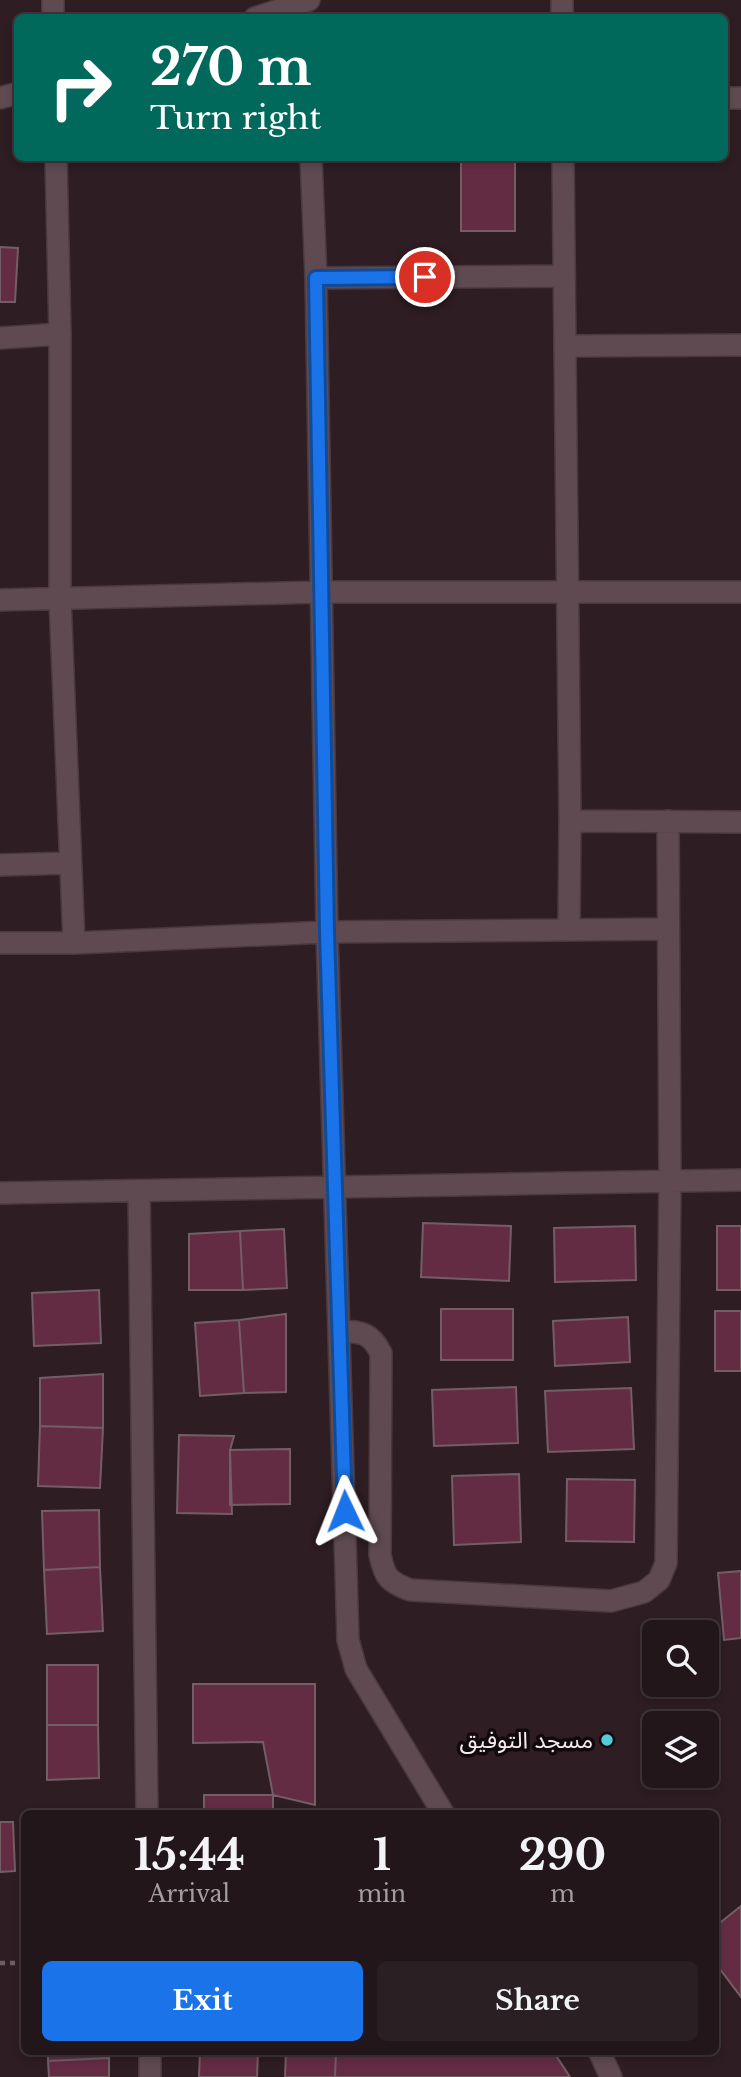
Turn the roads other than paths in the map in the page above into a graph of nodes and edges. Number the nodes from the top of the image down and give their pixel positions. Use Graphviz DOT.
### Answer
graph roads {
  1 [pos="306,5"];
  2 [pos="270,14"];
  3 [pos="55,161"];
  4 [pos="311,161"];
  5 [pos="563,161"];
  6 [pos="564,275"];
  7 [pos="316,278"];
  8 [pos="60,334"];
  9 [pos="0,338"];
  10 [pos="741,345"];
  11 [pos="565,346"];
  12 [pos="321,592"];
  13 [pos="741,592"];
  14 [pos="567,593"];
  15 [pos="60,599"];
  16 [pos="0,600"];
  17 [pos="570,821"];
  18 [pos="668,821"];
  19 [pos="741,822"];
  20 [pos="70,863"];
  21 [pos="0,865"];
  22 [pos="569,929"];
  23 [pos="668,929"];
  24 [pos="327,932"];
  25 [pos="0,943"];
  26 [pos="74,943"];
  27 [pos="741,1180"];
  28 [pos="670,1182"];
  29 [pos="335,1188"];
  30 [pos="139,1191"];
  31 [pos="0,1193"];
  32 [pos="340,1331"];
  33 [pos="147,1810"];
  34 [pos="441,1810"];
  35 [pos="150,2055"];
  36 [pos="601,2055"];
  37 [pos="150,2077"];
  38 [pos="611,2077"];
  1 -- 2 [label="street"];
  3 -- 8 [label="street"];
  4 -- 7 [label="street"];
  5 -- 6 [label="street"];
  6 -- 7 [label="street"];
  6 -- 11 [label="street"];
  7 -- 12 [label="street"];
  8 -- 9 [label="street"];
  8 -- 15 [label="street"];
  10 -- 11 [label="street"];
  11 -- 14 [label="street"];
  12 -- 14 [label="street"];
  12 -- 15 [label="street"];
  12 -- 24 [label="street"];
  13 -- 14 [label="street"];
  14 -- 17 [label="street"];
  15 -- 16 [label="street"];
  15 -- 20 [label="street"];
  17 -- 18 [label="street"];
  17 -- 22 [label="street"];
  18 -- 19 [label="street"];
  18 -- 23 [label="street"];
  20 -- 21 [label="street"];
  20 -- 26 [label="street"];
  22 -- 23 [label="street"];
  22 -- 24 [label="street"];
  23 -- 28 [label="street"];
  24 -- 26 [label="street"];
  24 -- 29 [label="street"];
  25 -- 26 [label="street"];
  27 -- 28 [label="street"];
  28 -- 29 [label="street"];
  28 -- 32 [label="street"];
  29 -- 30 [label="street"];
  29 -- 32 [label="street"];
  30 -- 31 [label="street"];
  30 -- 33 [label="street"];
  32 -- 34 [label="street"];
  35 -- 37 [label="street"];
  36 -- 38 [label="street"];
}
